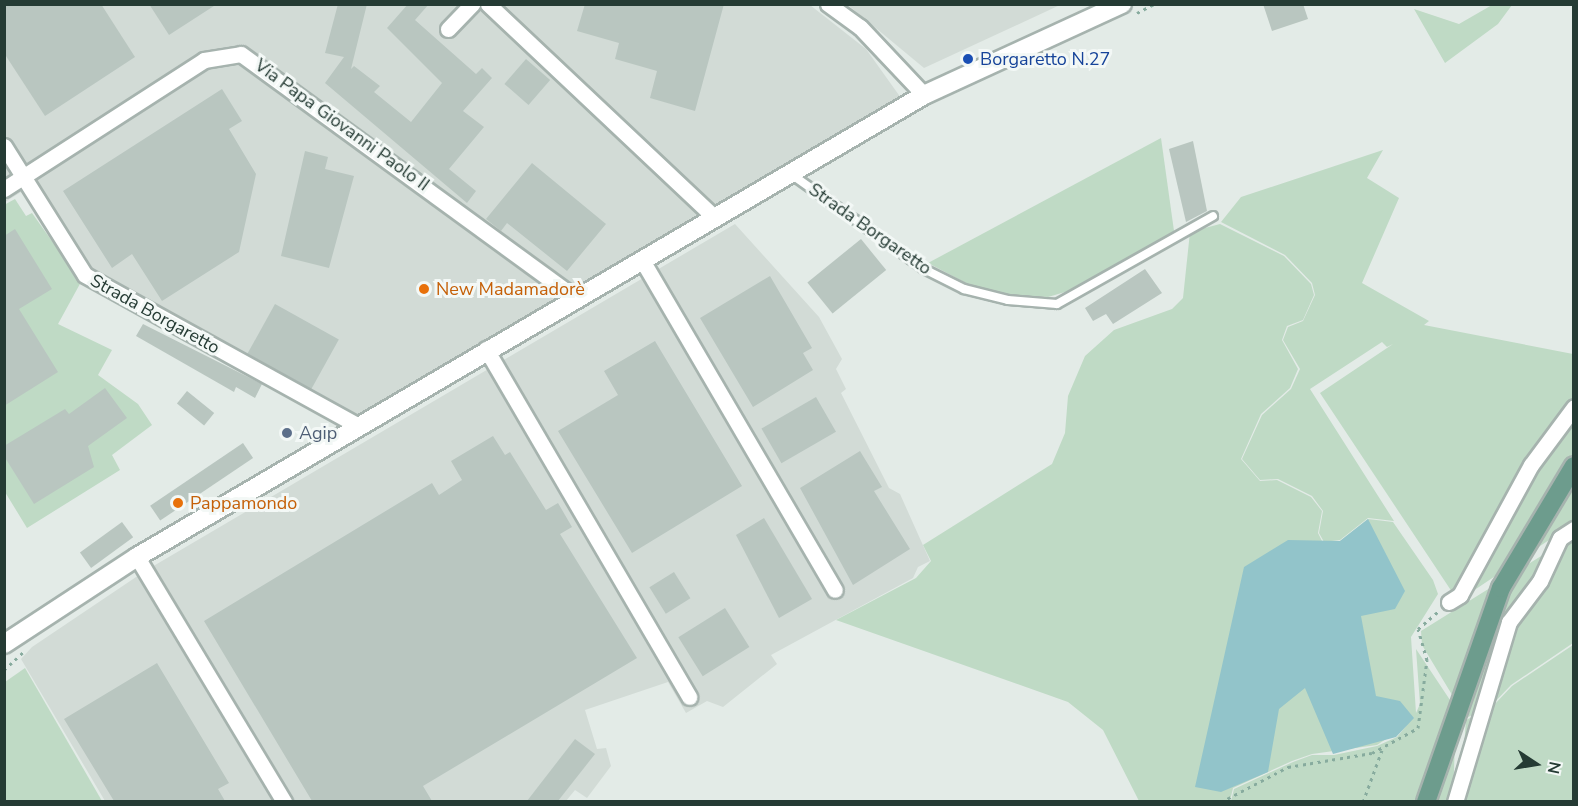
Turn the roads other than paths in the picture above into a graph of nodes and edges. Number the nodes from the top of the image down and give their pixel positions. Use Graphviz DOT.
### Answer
graph roads {
  1 [pos="472,4"];
  2 [pos="488,4"];
  3 [pos="828,4"];
  4 [pos="1122,4"];
  5 [pos="448,29"];
  6 [pos="924,95"];
  7 [pos="4,146"];
  8 [pos="790,173"];
  9 [pos="24,176"];
  10 [pos="4,189"];
  11 [pos="1213,216"];
  12 [pos="714,217"];
  13 [pos="642,260"];
  14 [pos="576,298"];
  15 [pos="486,349"];
  16 [pos="1574,407"];
  17 [pos="358,426"];
  18 [pos="1574,466"];
  19 [pos="1574,529"];
  20 [pos="137,557"];
  21 [pos="836,590"];
  22 [pos="1449,602"];
  23 [pos="4,644"];
  24 [pos="689,697"];
  25 [pos="284,801"];
  26 [pos="1426,801"];
  27 [pos="1455,801"];
  1 -- 5 [label="street"];
  2 -- 12 [label="street"];
  3 -- 6 [label="street"];
  4 -- 6 [label="street, Strada Borgaretto"];
  6 -- 8 [label="street, Strada Borgaretto"];
  7 -- 9 [label="street, Strada Borgaretto"];
  8 -- 11 [label="lane, Strada Borgaretto"];
  8 -- 12 [label="street, Strada Borgaretto"];
  9 -- 10 [label="street, Via Papa Giovanni Paolo II"];
  9 -- 14 [label="street, Via Papa Giovanni Paolo II"];
  9 -- 17 [label="street, Strada Borgaretto"];
  12 -- 13 [label="street, Strada Borgaretto"];
  13 -- 14 [label="street, Strada Borgaretto"];
  13 -- 21 [label="street"];
  14 -- 15 [label="street, Strada Borgaretto"];
  15 -- 17 [label="street, Strada Borgaretto"];
  15 -- 24 [label="street"];
  16 -- 22 [label="street"];
  17 -- 20 [label="street, Strada Borgaretto"];
  18 -- 26 [label="main road"];
  19 -- 27 [label="street"];
  20 -- 23 [label="street, Strada Borgaretto"];
  20 -- 25 [label="street"];
}
